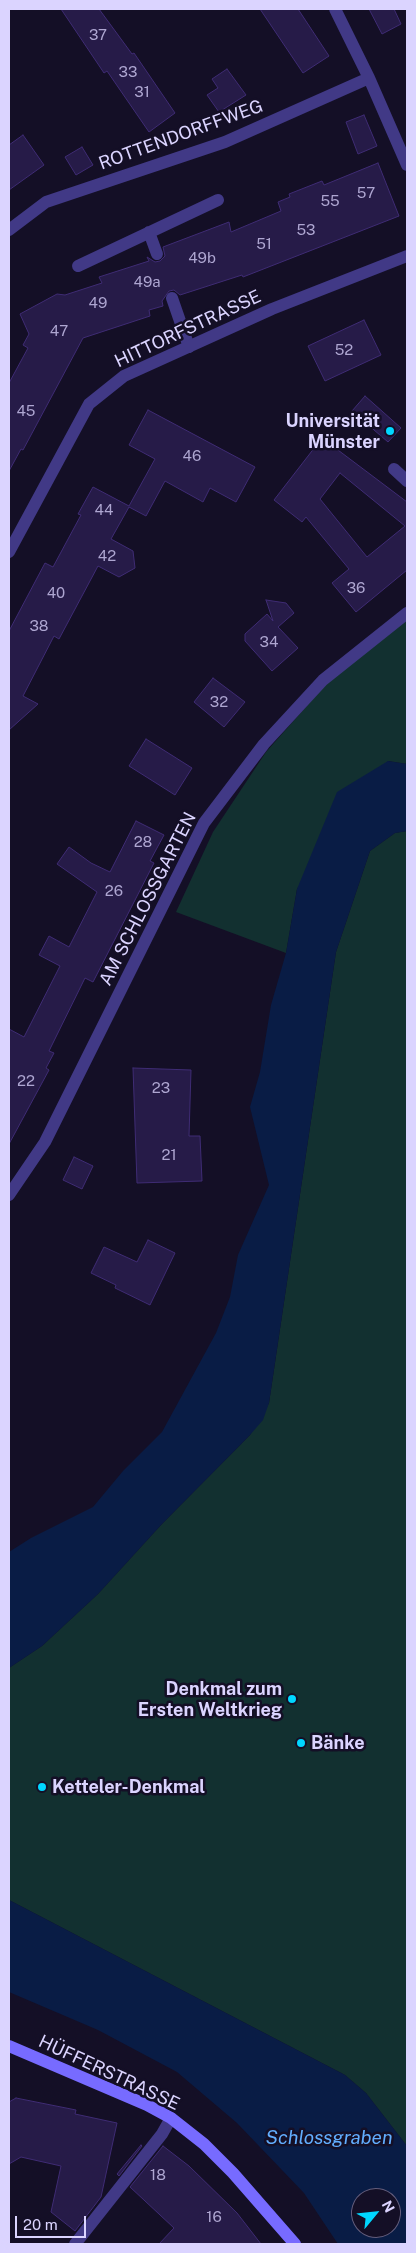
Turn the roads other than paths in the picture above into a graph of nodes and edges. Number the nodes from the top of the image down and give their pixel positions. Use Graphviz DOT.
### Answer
graph roads {
  1 [pos="335,9"];
  2 [pos="369,78"];
  3 [pos="407,166"];
  4 [pos="218,200"];
  5 [pos="9,230"];
  6 [pos="149,232"];
  7 [pos="157,254"];
  8 [pos="407,256"];
  9 [pos="78,266"];
  10 [pos="172,298"];
  11 [pos="189,346"];
  12 [pos="394,469"];
  13 [pos="407,480"];
  14 [pos="9,552"];
  15 [pos="407,612"];
  16 [pos="9,1194"];
  17 [pos="9,2046"];
  18 [pos="171,2118"];
  19 [pos="75,2244"];
  20 [pos="295,2244"];
  1 -- 2 [label="street"];
  2 -- 3 [label="street"];
  2 -- 5 [label="street, ROTTENDORFFWEG"];
  4 -- 6 [label="street"];
  6 -- 7 [label="street"];
  6 -- 9 [label="street"];
  8 -- 11 [label="street, HITTORFSTRASSE"];
  10 -- 11 [label="street"];
  11 -- 14 [label="street, HITTORFSTRASSE"];
  12 -- 13 [label="street"];
  15 -- 16 [label="street, AM SCHLOSSGARTEN"];
  17 -- 18 [label="street, HÜFFERSTRASSE"];
  18 -- 19 [label="street"];
  18 -- 20 [label="street, HÜFFERSTRASSE"];
}
